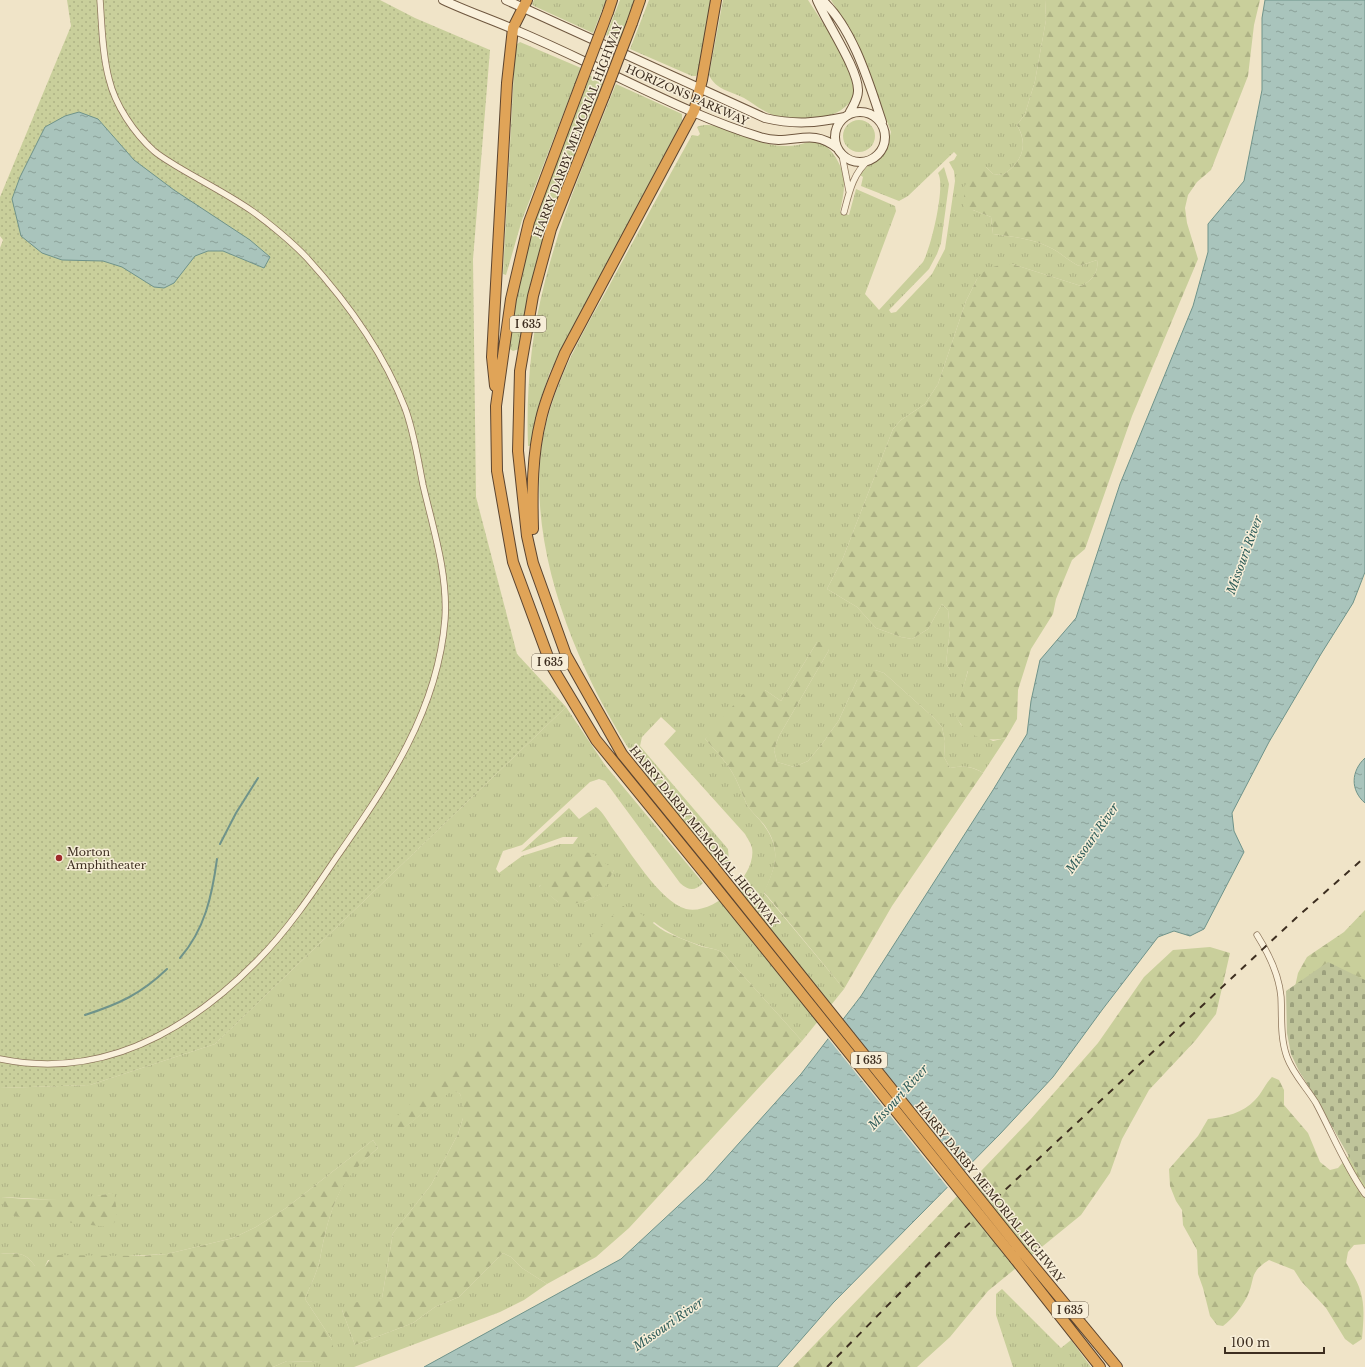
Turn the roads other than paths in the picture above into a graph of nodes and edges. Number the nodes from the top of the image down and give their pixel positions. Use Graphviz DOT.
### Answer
graph roads {
  1 [pos="100,0"];
  2 [pos="443,0"];
  3 [pos="506,0"];
  4 [pos="612,0"];
  5 [pos="640,0"];
  6 [pos="716,0"];
  7 [pos="817,0"];
  8 [pos="822,0"];
  9 [pos="524,4"];
  10 [pos="513,28"];
  11 [pos="700,89"];
  12 [pos="694,112"];
  13 [pos="847,116"];
  14 [pos="883,126"];
  15 [pos="837,148"];
  16 [pos="842,155"];
  17 [pos="870,160"];
  18 [pos="849,191"];
  19 [pos="844,212"];
  20 [pos="496,406"];
  21 [pos="533,563"];
  22 [pos="1257,935"];
  23 [pos="0,1059"];
  24 [pos="1365,1194"];
  25 [pos="1019,1256"];
  26 [pos="1100,1367"];
  27 [pos="1117,1367"];
  1 -- 23 [label="street"];
  2 -- 10 [label="street, HORIZONS PARKWAY"];
  3 -- 9 [label="street, HORIZONS PARKWAY"];
  4 -- 20 [label="highway, HARRY DARBY MEMORIAL HIGHWAY / I 635, bridge"];
  5 -- 21 [label="highway, HARRY DARBY MEMORIAL HIGHWAY / I 635, bridge"];
  6 -- 11 [label="highway"];
  7 -- 13 [label="street"];
  8 -- 14 [label="street"];
  9 -- 10 [label="highway"];
  9 -- 11 [label="street, HORIZONS PARKWAY"];
  10 -- 12 [label="street, HORIZONS PARKWAY"];
  10 -- 20 [label="highway"];
  11 -- 12 [label="highway"];
  11 -- 13 [label="street, HORIZONS PARKWAY"];
  12 -- 15 [label="street, HORIZONS PARKWAY"];
  12 -- 21 [label="highway"];
  13 -- 14 [label="street"];
  13 -- 15 [label="street"];
  14 -- 17 [label="street"];
  15 -- 16 [label="street"];
  16 -- 17 [label="street"];
  16 -- 18 [label="street"];
  17 -- 18 [label="street"];
  18 -- 19 [label="street"];
  20 -- 25 [label="highway, HARRY DARBY MEMORIAL HIGHWAY / I 635, bridge"];
  21 -- 25 [label="highway, HARRY DARBY MEMORIAL HIGHWAY / I 635, bridge"];
  22 -- 24 [label="street"];
  25 -- 26 [label="highway, HARRY DARBY MEMORIAL HIGHWAY / I 635"];
  25 -- 27 [label="highway, HARRY DARBY MEMORIAL HIGHWAY / I 635"];
}
